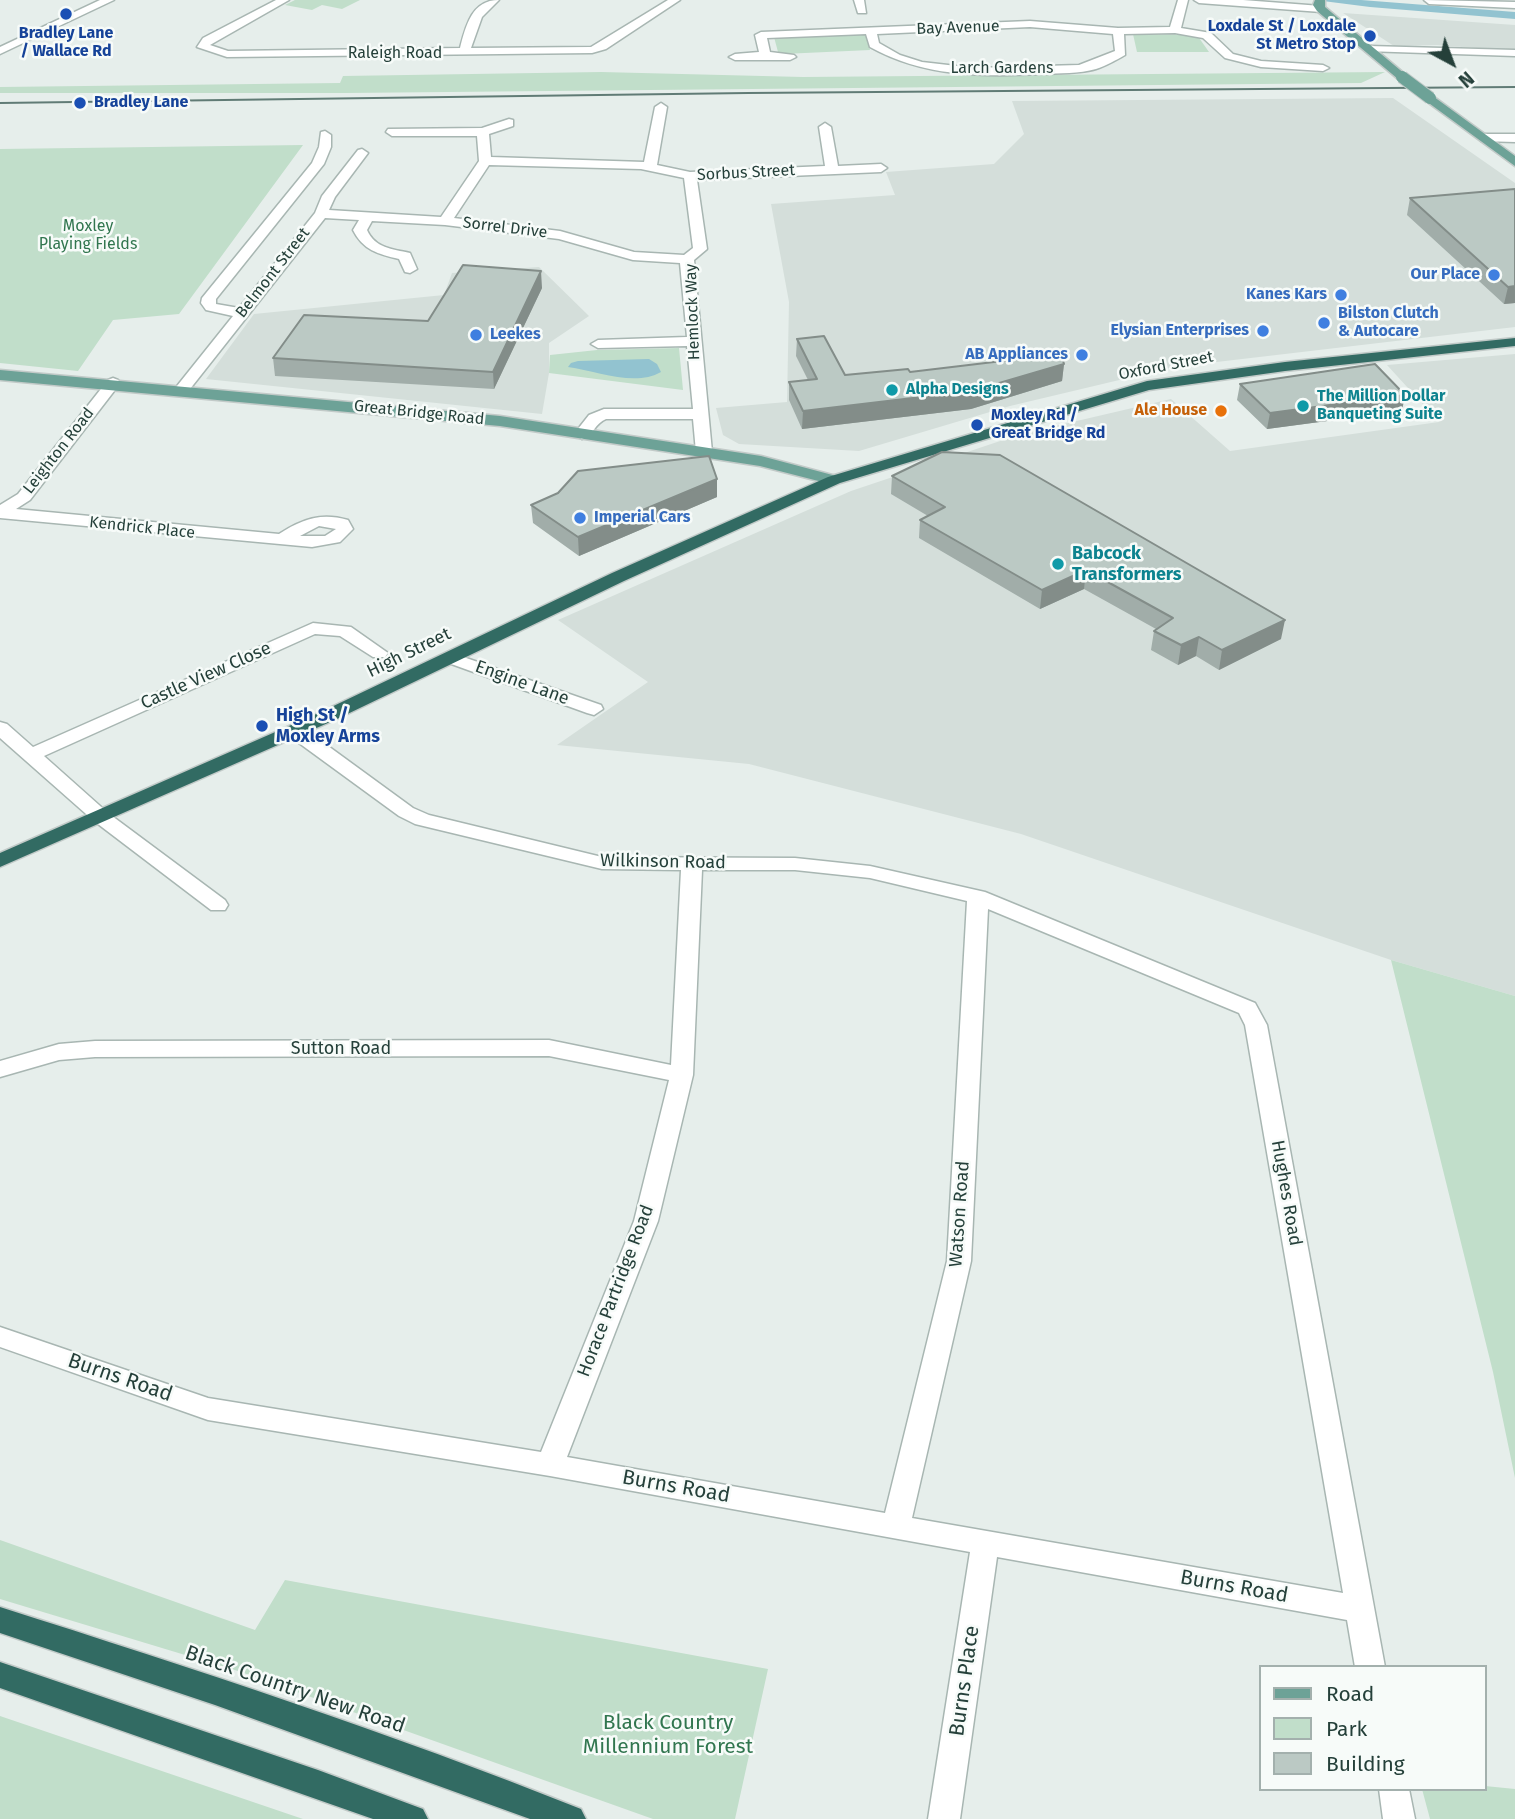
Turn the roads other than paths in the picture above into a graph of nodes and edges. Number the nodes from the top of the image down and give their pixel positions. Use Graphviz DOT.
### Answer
graph roads {
  1 [pos="109,0"];
  2 [pos="284,0"];
  3 [pos="494,0"];
  4 [pos="675,0"];
  5 [pos="1183,0"];
  6 [pos="1199,0"];
  7 [pos="1429,1"];
  8 [pos="1449,1"];
  9 [pos="1515,5"];
  10 [pos="1324,9"];
  11 [pos="1175,30"];
  12 [pos="871,31"];
  13 [pos="1118,31"];
  14 [pos="0,35"];
  15 [pos="22,40"];
  16 [pos="0,51"];
  17 [pos="1378,51"];
  18 [pos="464,53"];
  19 [pos="1515,53"];
  20 [pos="765,55"];
  21 [pos="735,57"];
  22 [pos="790,57"];
  23 [pos="1323,68"];
  24 [pos="664,112"];
  25 [pos="509,123"];
  26 [pos="825,127"];
  27 [pos="397,129"];
  28 [pos="483,132"];
  29 [pos="326,135"];
  30 [pos="1485,138"];
  31 [pos="1515,138"];
  32 [pos="362,153"];
  33 [pos="485,161"];
  34 [pos="1515,162"];
  35 [pos="650,166"];
  36 [pos="881,168"];
  37 [pos="832,169"];
  38 [pos="690,176"];
  39 [pos="321,214"];
  40 [pos="369,215"];
  41 [pos="444,221"];
  42 [pos="687,259"];
  43 [pos="410,269"];
  44 [pos="241,313"];
  45 [pos="692,341"];
  46 [pos="1515,342"];
  47 [pos="598,344"];
  48 [pos="0,375"];
  49 [pos="113,383"];
  50 [pos="181,390"];
  51 [pos="700,414"];
  52 [pos="582,433"];
  53 [pos="704,452"];
  54 [pos="834,480"];
  55 [pos="0,513"];
  56 [pos="284,538"];
  57 [pos="379,653"];
  58 [pos="449,657"];
  59 [pos="594,709"];
  60 [pos="0,728"];
  61 [pos="295,731"];
  62 [pos="33,754"];
  63 [pos="101,817"];
  64 [pos="0,861"];
  65 [pos="692,863"];
  66 [pos="978,897"];
  67 [pos="218,905"];
  68 [pos="0,1069"];
  69 [pos="682,1075"];
  70 [pos="0,1337"];
  71 [pos="550,1465"];
  72 [pos="896,1525"];
  73 [pos="985,1544"];
  74 [pos="1359,1609"];
  75 [pos="0,1620"];
  76 [pos="1370,1665"];
  77 [pos="0,1675"];
  78 [pos="1394,1791"];
  79 [pos="412,1819"];
  80 [pos="570,1819"];
  81 [pos="944,1819"];
  82 [pos="1399,1819"];
  1 -- 15 [label="street"];
  2 -- 18 [label="street, Raleigh Road"];
  3 -- 18 [label="street"];
  4 -- 18 [label="street, Raleigh Road"];
  5 -- 11 [label="street"];
  6 -- 10 [label="street"];
  7 -- 8 [label="street"];
  8 -- 9 [label="street"];
  10 -- 17 [label="street"];
  11 -- 13 [label="street, Bay Avenue"];
  11 -- 23 [label="street, Bay Avenue"];
  12 -- 13 [label="street, Bay Avenue"];
  12 -- 13 [label="street, Larch Gardens"];
  12 -- 20 [label="street, Bay Avenue"];
  14 -- 15 [label="street"];
  15 -- 16 [label="street"];
  17 -- 19 [label="street"];
  17 -- 30 [label="main road, bridge"];
  20 -- 21 [label="street"];
  20 -- 22 [label="street"];
  24 -- 35 [label="street"];
  25 -- 28 [label="street"];
  26 -- 37 [label="street"];
  27 -- 28 [label="street"];
  28 -- 33 [label="street"];
  29 -- 44 [label="street"];
  30 -- 31 [label="street"];
  30 -- 34 [label="main road"];
  32 -- 39 [label="street, Belmont Street"];
  33 -- 35 [label="street, Sorbus Street"];
  33 -- 41 [label="street"];
  35 -- 38 [label="street, Sorbus Street"];
  36 -- 37 [label="street, Sorbus Street"];
  37 -- 38 [label="street, Sorbus Street"];
  38 -- 42 [label="street, Hemlock Way"];
  39 -- 40 [label="street, Sorrel Drive"];
  39 -- 44 [label="street, Belmont Street"];
  40 -- 41 [label="street, Sorrel Drive"];
  40 -- 43 [label="street"];
  41 -- 42 [label="street, Sorrel Drive"];
  42 -- 45 [label="street, Hemlock Way"];
  44 -- 50 [label="street, Belmont Street"];
  45 -- 47 [label="street"];
  45 -- 51 [label="street, Hemlock Way"];
  46 -- 54 [label="highway, Oxford Street"];
  48 -- 49 [label="main road, Great Bridge Road"];
  49 -- 50 [label="main road, Great Bridge Road"];
  49 -- 55 [label="street, Leighton Road"];
  50 -- 52 [label="main road, Great Bridge Road"];
  51 -- 52 [label="street"];
  51 -- 53 [label="street, Hemlock Way"];
  52 -- 53 [label="main road, Great Bridge Road"];
  53 -- 54 [label="main road, Great Bridge Road"];
  54 -- 58 [label="highway, High Street"];
  55 -- 56 [label="street, Kendrick Place"];
  57 -- 62 [label="street, Castle View Close"];
  58 -- 59 [label="street, Engine Lane"];
  58 -- 61 [label="highway, High Street"];
  60 -- 62 [label="street"];
  61 -- 63 [label="highway, High Street"];
  61 -- 65 [label="street, Wilkinson Road"];
  62 -- 63 [label="street"];
  63 -- 64 [label="highway, High Street"];
  63 -- 67 [label="street"];
  65 -- 66 [label="street, Wilkinson Road"];
  65 -- 69 [label="street, Horace Partridge Road"];
  66 -- 72 [label="street, Watson Road"];
  66 -- 74 [label="street, Hughes Road"];
  68 -- 69 [label="street, Sutton Road"];
  69 -- 71 [label="street, Horace Partridge Road"];
  70 -- 71 [label="street, Burns Road"];
  71 -- 72 [label="street, Burns Road"];
  72 -- 73 [label="street, Burns Road"];
  73 -- 74 [label="street, Burns Road"];
  73 -- 81 [label="street, Burns Place"];
  74 -- 76 [label="street, Hughes Road"];
  75 -- 80 [label="highway, Black Country New Road"];
  77 -- 79 [label="highway"];
  78 -- 82 [label="street"];
}
